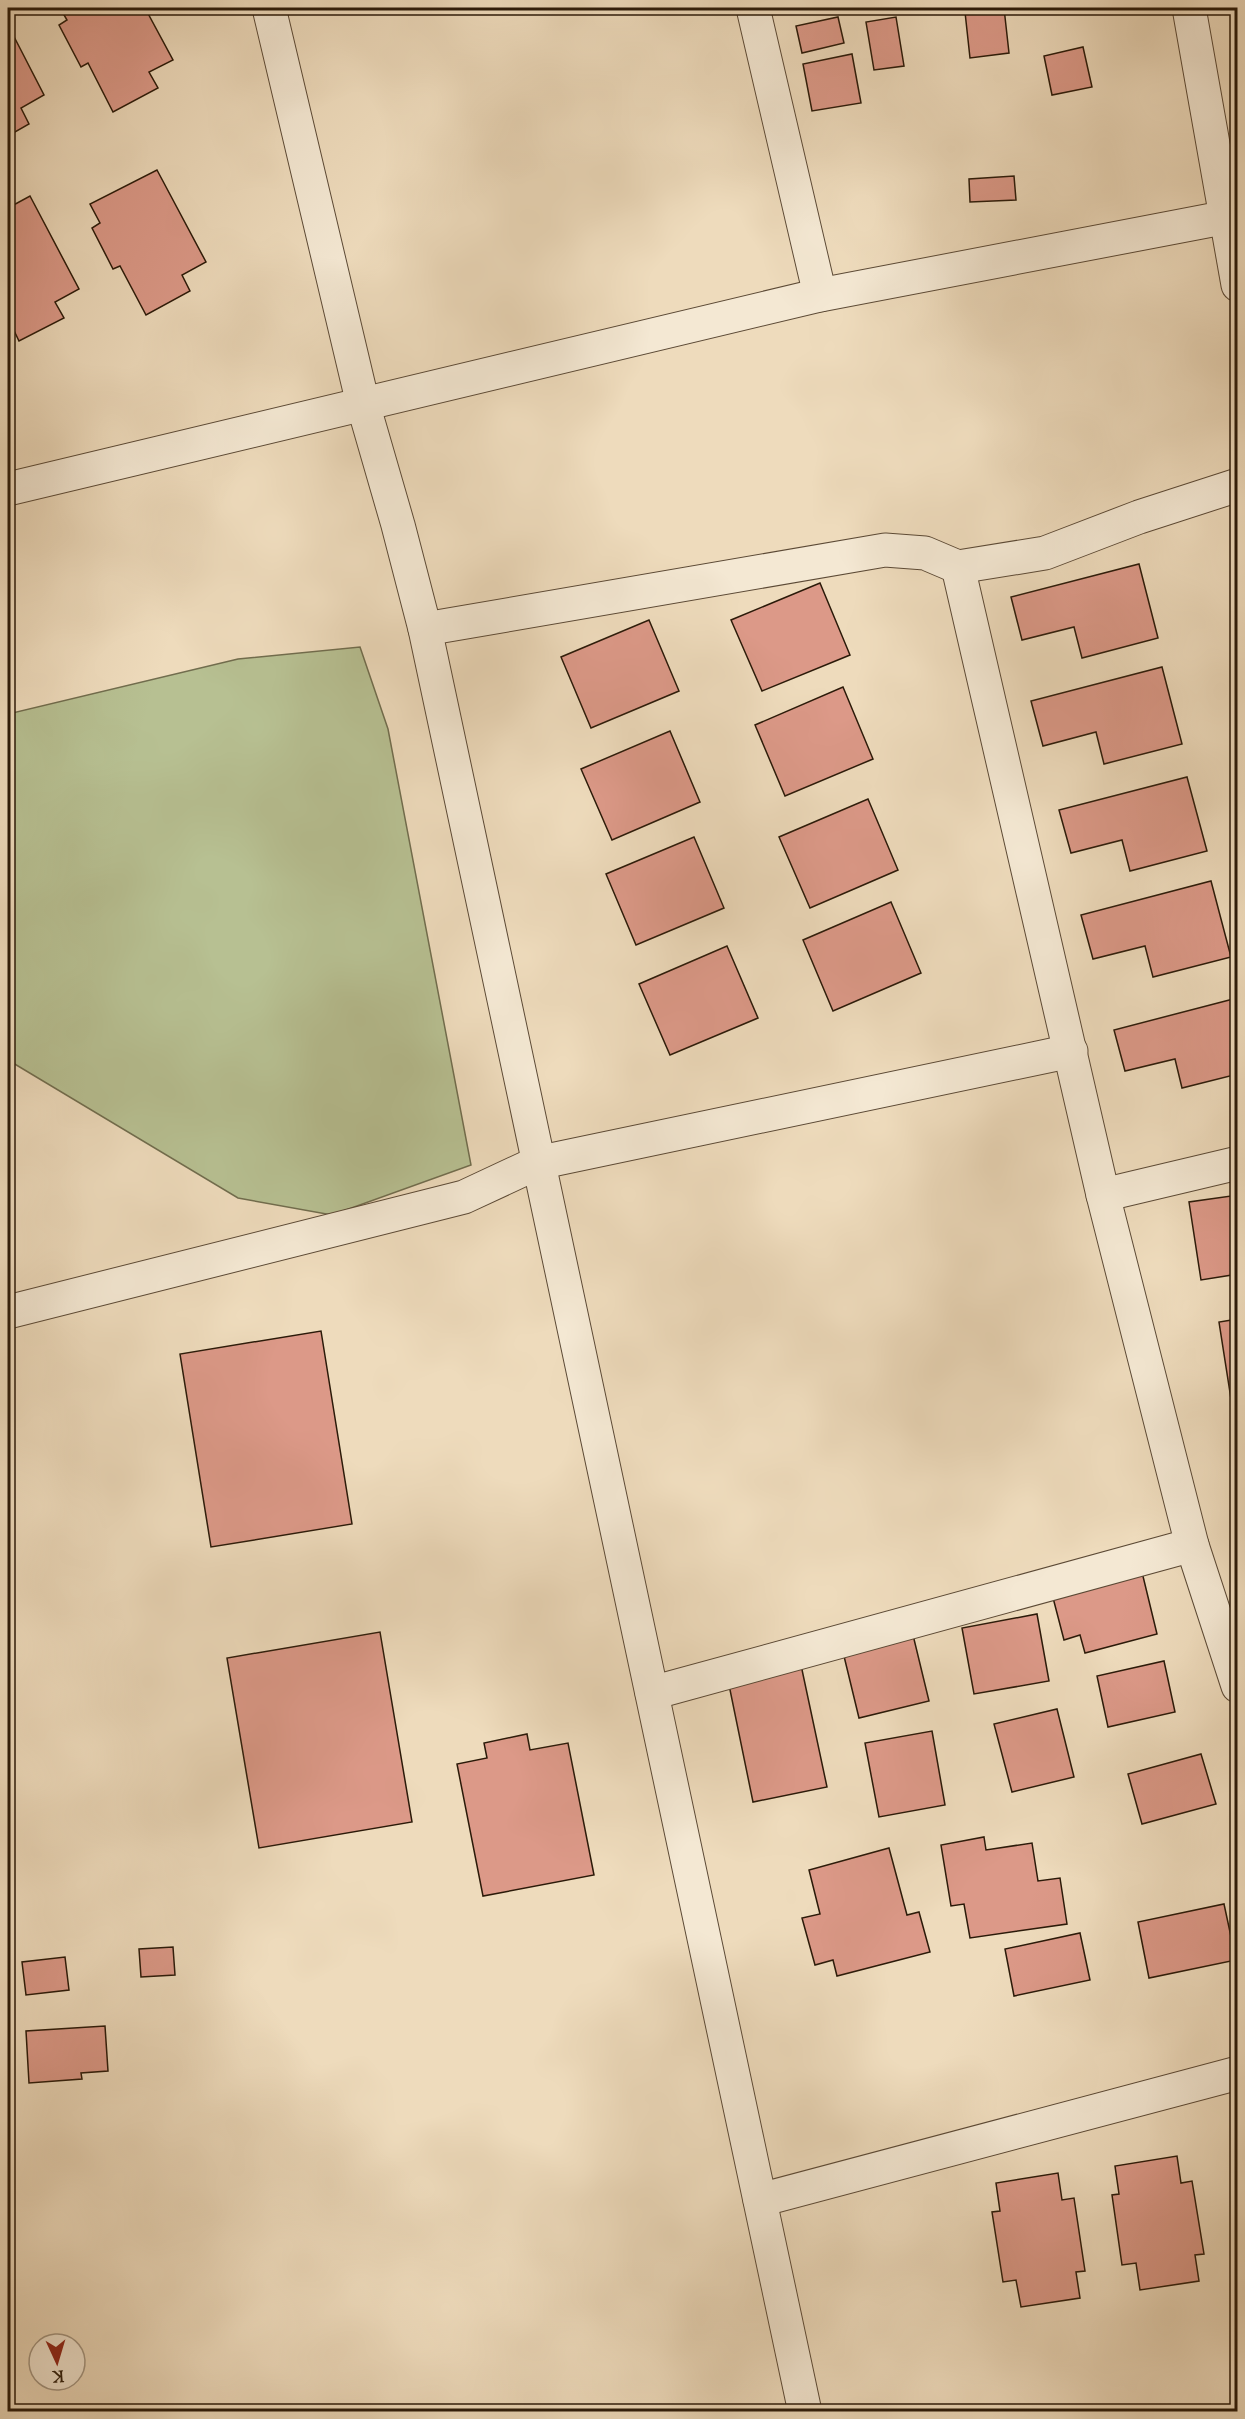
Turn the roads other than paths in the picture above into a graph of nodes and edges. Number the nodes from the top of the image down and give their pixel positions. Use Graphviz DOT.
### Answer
graph roads {
  1 [pos="269,8"];
  2 [pos="753,8"];
  3 [pos="1189,8"];
  4 [pos="1231,216"];
  5 [pos="1238,285"];
  6 [pos="820,295"];
  7 [pos="363,404"];
  8 [pos="1238,485"];
  9 [pos="8,489"];
  10 [pos="958,567"];
  11 [pos="425,629"];
  12 [pos="1071,1051"];
  13 [pos="537,1163"];
  14 [pos="1238,1163"];
  15 [pos="1103,1195"];
  16 [pos="8,1312"];
  17 [pos="1192,1545"];
  18 [pos="1238,1686"];
  19 [pos="652,1693"];
  20 [pos="1238,2073"];
  21 [pos="760,2200"];
  22 [pos="805,2412"];
  1 -- 7 [label="street"];
  2 -- 6 [label="street"];
  3 -- 4 [label="street"];
  4 -- 5 [label="street"];
  4 -- 6 [label="street"];
  6 -- 7 [label="street"];
  7 -- 9 [label="street"];
  7 -- 11 [label="street"];
  8 -- 10 [label="street"];
  10 -- 11 [label="street"];
  10 -- 12 [label="street"];
  11 -- 13 [label="street"];
  12 -- 13 [label="street"];
  12 -- 15 [label="street"];
  13 -- 16 [label="street"];
  13 -- 19 [label="street"];
  14 -- 15 [label="street"];
  15 -- 17 [label="street"];
  17 -- 18 [label="street"];
  17 -- 19 [label="street"];
  19 -- 21 [label="street"];
  20 -- 21 [label="street"];
  21 -- 22 [label="street"];
}
